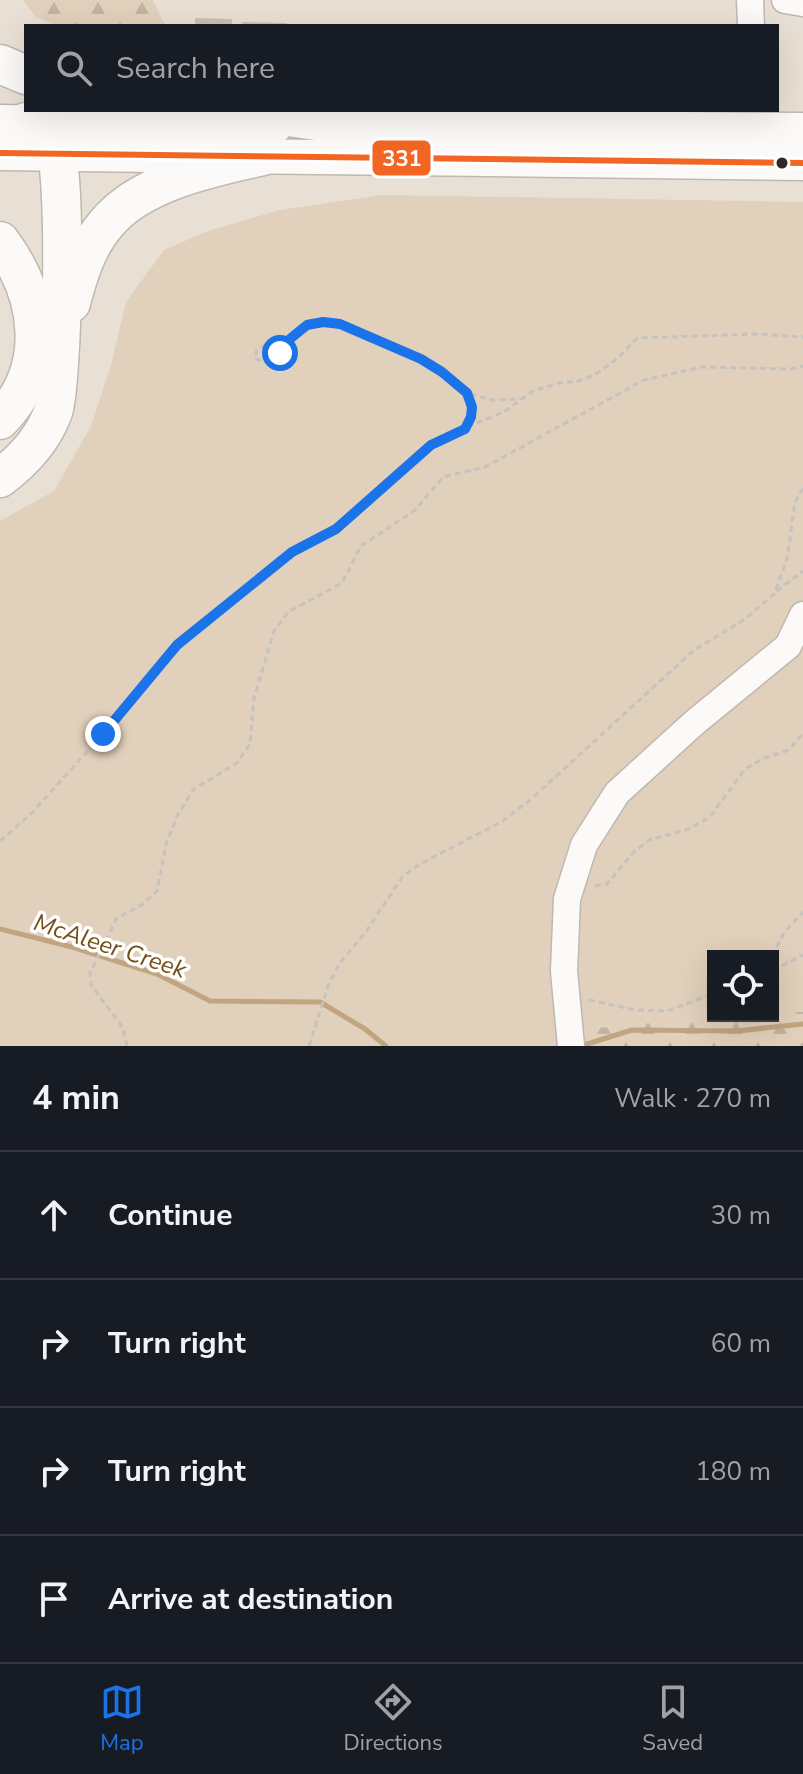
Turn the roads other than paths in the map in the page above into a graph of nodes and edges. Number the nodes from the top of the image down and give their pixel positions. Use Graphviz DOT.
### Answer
graph roads {
  1 [pos="750,0"];
  2 [pos="785,0"];
  3 [pos="803,3"];
  4 [pos="751,24"];
  5 [pos="0,64"];
  6 [pos="24,74"];
  7 [pos="253,112"];
  8 [pos="755,120"];
  9 [pos="13,122"];
  10 [pos="358,127"];
  11 [pos="803,130"];
  12 [pos="803,151"];
  13 [pos="58,152"];
  14 [pos="0,153"];
  15 [pos="263,156"];
  16 [pos="710,163"];
  17 [pos="803,163"];
  18 [pos="0,241"];
  19 [pos="61,345"];
  20 [pos="0,420"];
  21 [pos="0,478"];
  22 [pos="803,615"];
  23 [pos="570,1040"];
  1 -- 4 [label="street"];
  2 -- 3 [label="street"];
  5 -- 6 [label="highway"];
  7 -- 10 [label="highway"];
  8 -- 10 [label="main road"];
  8 -- 11 [label="main road"];
  8 -- 12 [label="main road"];
  8 -- 16 [label="main road"];
  9 -- 10 [label="main road"];
  9 -- 13 [label="highway"];
  13 -- 14 [label="main road"];
  13 -- 15 [label="main road"];
  13 -- 19 [label="highway"];
  15 -- 16 [label="main road"];
  15 -- 19 [label="highway"];
  16 -- 17 [label="main road"];
  18 -- 20 [label="highway"];
  19 -- 21 [label="highway"];
  22 -- 23 [label="street"];
}
